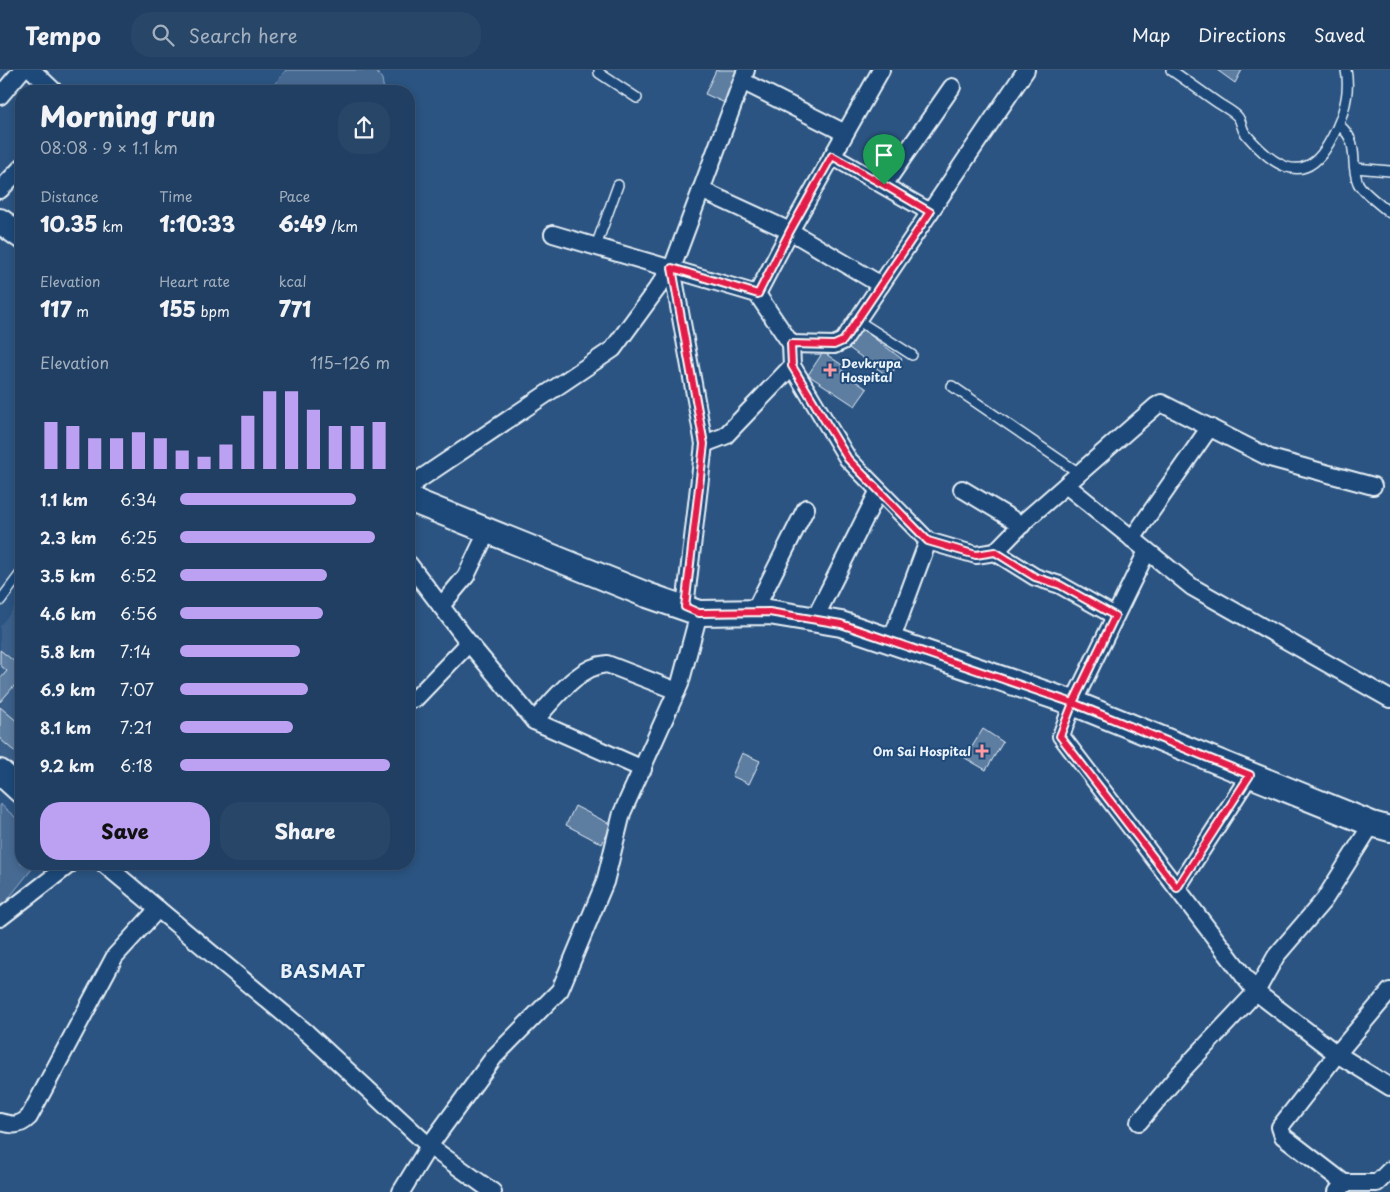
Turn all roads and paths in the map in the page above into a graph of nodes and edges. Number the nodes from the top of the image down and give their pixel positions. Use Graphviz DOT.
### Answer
graph roads {
  1 [pos="22,70"];
  2 [pos="32,70"];
  3 [pos="599,70"];
  4 [pos="881,70"];
  5 [pos="1026,70"];
  6 [pos="1171,70"];
  7 [pos="1346,70"];
  8 [pos="744,75"];
  9 [pos="48,85"];
  10 [pos="952,87"];
  11 [pos="0,96"];
  12 [pos="637,98"];
  13 [pos="1339,125"];
  14 [pos="845,133"];
  15 [pos="832,156"];
  16 [pos="1355,168"];
  17 [pos="1390,171"];
  18 [pos="15,174"];
  19 [pos="618,185"];
  20 [pos="884,185"];
  21 [pos="0,190"];
  22 [pos="701,190"];
  23 [pos="930,212"];
  24 [pos="1390,213"];
  25 [pos="0,221"];
  26 [pos="790,231"];
  27 [pos="15,232"];
  28 [pos="553,234"];
  29 [pos="596,246"];
  30 [pos="672,268"];
  31 [pos="881,285"];
  32 [pos="758,294"];
  33 [pos="857,320"];
  34 [pos="791,344"];
  35 [pos="912,355"];
  36 [pos="792,366"];
  37 [pos="952,386"];
  38 [pos="1210,428"];
  39 [pos="704,444"];
  40 [pos="1079,473"];
  41 [pos="415,483"];
  42 [pos="1066,485"];
  43 [pos="1373,486"];
  44 [pos="962,489"];
  45 [pos="878,492"];
  46 [pos="415,501"];
  47 [pos="806,508"];
  48 [pos="1022,525"];
  49 [pos="488,530"];
  50 [pos="1132,539"];
  51 [pos="928,541"];
  52 [pos="1147,551"];
  53 [pos="995,552"];
  54 [pos="415,572"];
  55 [pos="15,581"];
  56 [pos="0,602"];
  57 [pos="441,606"];
  58 [pos="692,610"];
  59 [pos="754,612"];
  60 [pos="1115,616"];
  61 [pos="814,620"];
  62 [pos="891,641"];
  63 [pos="469,642"];
  64 [pos="677,691"];
  65 [pos="415,698"];
  66 [pos="1390,699"];
  67 [pos="1073,703"];
  68 [pos="534,721"];
  69 [pos="643,769"];
  70 [pos="0,772"];
  71 [pos="1250,775"];
  72 [pos="15,786"];
  73 [pos="0,790"];
  74 [pos="15,803"];
  75 [pos="1381,827"];
  76 [pos="62,870"];
  77 [pos="111,870"];
  78 [pos="1177,888"];
  79 [pos="158,909"];
  80 [pos="0,918"];
  81 [pos="1390,991"];
  82 [pos="1256,992"];
  83 [pos="1336,1054"];
  84 [pos="1390,1087"];
  85 [pos="0,1122"];
  86 [pos="1139,1122"];
  87 [pos="429,1146"];
  88 [pos="1390,1170"];
  89 [pos="1384,1187"];
  90 [pos="1340,1188"];
  91 [pos="401,1192"];
  92 [pos="493,1192"];
  1 -- 11 [label="street"];
  2 -- 9 [label="street"];
  3 -- 12 [label="lane"];
  4 -- 14 [label="street"];
  5 -- 23 [label="street"];
  6 -- 13 [label="lane"];
  7 -- 13 [label="lane"];
  8 -- 14 [label="street"];
  8 -- 22 [label="street"];
  10 -- 20 [label="street"];
  13 -- 16 [label="lane"];
  14 -- 15 [label="street"];
  15 -- 20 [label="street"];
  15 -- 26 [label="street"];
  16 -- 17 [label="lane"];
  16 -- 24 [label="lane"];
  18 -- 21 [label="street"];
  19 -- 29 [label="lane"];
  20 -- 23 [label="street"];
  22 -- 26 [label="street"];
  22 -- 30 [label="street"];
  23 -- 31 [label="street"];
  25 -- 27 [label="main road"];
  26 -- 31 [label="street"];
  26 -- 32 [label="street"];
  28 -- 29 [label="street"];
  29 -- 30 [label="street"];
  30 -- 32 [label="street"];
  30 -- 39 [label="street"];
  30 -- 41 [label="street"];
  31 -- 33 [label="street"];
  32 -- 34 [label="street"];
  33 -- 34 [label="street"];
  33 -- 35 [label="lane"];
  34 -- 36 [label="street"];
  36 -- 39 [label="street"];
  36 -- 45 [label="street"];
  37 -- 40 [label="lane"];
  38 -- 40 [label="street"];
  38 -- 43 [label="street"];
  38 -- 50 [label="street"];
  39 -- 58 [label="street"];
  40 -- 42 [label="street"];
  42 -- 48 [label="street"];
  42 -- 50 [label="street"];
  44 -- 48 [label="street"];
  45 -- 51 [label="street"];
  45 -- 61 [label="street"];
  46 -- 49 [label="main road"];
  47 -- 59 [label="street"];
  48 -- 53 [label="street"];
  49 -- 57 [label="street"];
  49 -- 58 [label="main road"];
  50 -- 52 [label="street"];
  51 -- 53 [label="street"];
  51 -- 62 [label="street"];
  52 -- 60 [label="street"];
  52 -- 66 [label="street"];
  53 -- 60 [label="street"];
  54 -- 57 [label="street"];
  55 -- 56 [label="lane"];
  57 -- 63 [label="street"];
  58 -- 59 [label="main road"];
  58 -- 64 [label="street"];
  59 -- 61 [label="main road"];
  60 -- 67 [label="street"];
  61 -- 62 [label="main road"];
  62 -- 67 [label="main road"];
  63 -- 65 [label="street"];
  63 -- 68 [label="street"];
  64 -- 68 [label="street"];
  64 -- 69 [label="street"];
  67 -- 71 [label="main road"];
  67 -- 78 [label="street"];
  68 -- 69 [label="street"];
  69 -- 87 [label="street"];
  70 -- 72 [label="main road"];
  71 -- 75 [label="main road"];
  71 -- 78 [label="street"];
  73 -- 74 [label="main road"];
  75 -- 82 [label="street"];
  76 -- 80 [label="street"];
  77 -- 79 [label="street"];
  78 -- 82 [label="street"];
  79 -- 85 [label="street"];
  79 -- 87 [label="street"];
  81 -- 83 [label="street"];
  82 -- 83 [label="street"];
  82 -- 86 [label="street"];
  83 -- 84 [label="street"];
  83 -- 90 [label="street"];
  87 -- 91 [label="street"];
  87 -- 92 [label="street"];
  88 -- 89 [label="street"];
  89 -- 90 [label="street"];
}
